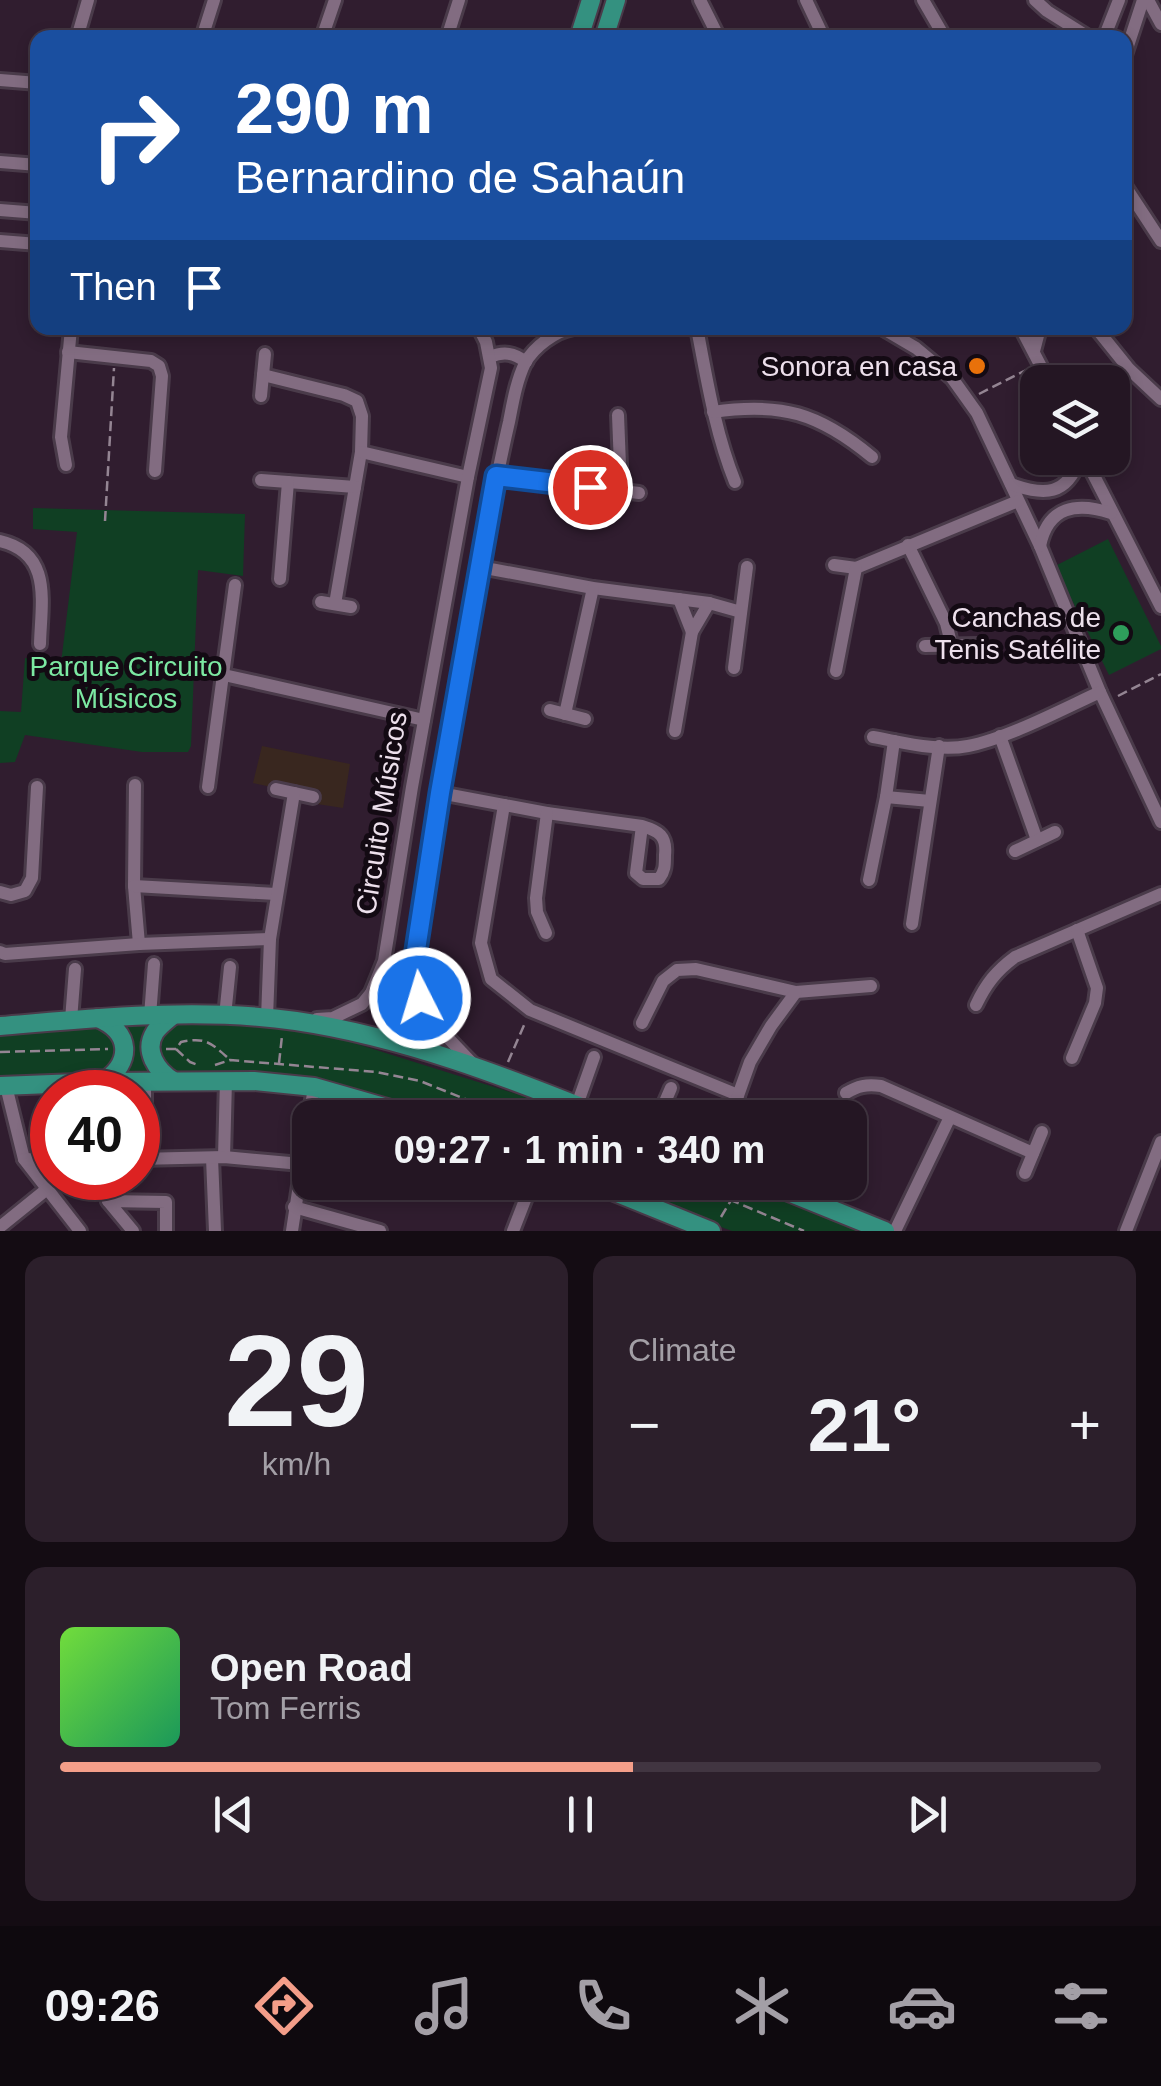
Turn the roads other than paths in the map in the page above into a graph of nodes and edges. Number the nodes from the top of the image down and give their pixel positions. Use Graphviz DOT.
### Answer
graph roads {
  1 [pos="88,0"];
  2 [pos="214,0"];
  3 [pos="335,0"];
  4 [pos="459,0"];
  5 [pos="591,0"];
  6 [pos="616,0"];
  7 [pos="700,0"];
  8 [pos="806,0"];
  9 [pos="923,0"];
  10 [pos="1035,0"];
  11 [pos="1119,0"];
  12 [pos="1146,0"];
  13 [pos="1161,24"];
  14 [pos="79,30"];
  15 [pos="205,30"];
  16 [pos="325,30"];
  17 [pos="450,30"];
  18 [pos="581,30"];
  19 [pos="607,30"];
  20 [pos="715,30"];
  21 [pos="820,30"];
  22 [pos="940,30"];
  23 [pos="1077,30"];
  24 [pos="1107,30"];
  25 [pos="1132,37"];
  26 [pos="0,80"];
  27 [pos="30,82"];
  28 [pos="0,162"];
  29 [pos="30,164"];
  30 [pos="1132,197"];
  31 [pos="0,210"];
  32 [pos="30,212"];
  33 [pos="0,241"];
  34 [pos="1161,241"];
  35 [pos="30,243"];
  36 [pos="69,335"];
  37 [pos="482,335"];
  38 [pos="554,335"];
  39 [pos="698,335"];
  40 [pos="894,335"];
  41 [pos="1025,335"];
  42 [pos="1039,335"];
  43 [pos="1102,335"];
  44 [pos="68,352"];
  45 [pos="265,354"];
  46 [pos="490,357"];
  47 [pos="1037,357"];
  48 [pos="526,362"];
  49 [pos="1041,365"];
  50 [pos="263,375"];
  51 [pos="261,396"];
  52 [pos="1161,399"];
  53 [pos="713,412"];
  54 [pos="618,415"];
  55 [pos="361,452"];
  56 [pos="872,457"];
  57 [pos="66,465"];
  58 [pos="155,471"];
  59 [pos="1072,475"];
  60 [pos="1091,475"];
  61 [pos="496,476"];
  62 [pos="468,477"];
  63 [pos="261,480"];
  64 [pos="288,482"];
  65 [pos="735,482"];
  66 [pos="1010,484"];
  67 [pos="355,487"];
  68 [pos="621,491"];
  69 [pos="639,493"];
  70 [pos="1018,501"];
  71 [pos="1111,513"];
  72 [pos="0,541"];
  73 [pos="908,545"];
  74 [pos="1040,546"];
  75 [pos="834,565"];
  76 [pos="480,567"];
  77 [pos="747,567"];
  78 [pos="856,568"];
  79 [pos="280,579"];
  80 [pos="234,586"];
  81 [pos="593,588"];
  82 [pos="679,599"];
  83 [pos="709,604"];
  84 [pos="351,607"];
  85 [pos="1161,607"];
  86 [pos="742,612"];
  87 [pos="692,632"];
  88 [pos="40,644"];
  89 [pos="979,645"];
  90 [pos="925,646"];
  91 [pos="952,647"];
  92 [pos="734,668"];
  93 [pos="836,670"];
  94 [pos="224,675"];
  95 [pos="1102,697"];
  96 [pos="550,710"];
  97 [pos="565,714"];
  98 [pos="585,719"];
  99 [pos="424,720"];
  100 [pos="675,731"];
  101 [pos="1000,736"];
  102 [pos="873,737"];
  103 [pos="894,740"];
  104 [pos="939,746"];
  105 [pos="135,785"];
  106 [pos="37,787"];
  107 [pos="208,787"];
  108 [pos="276,789"];
  109 [pos="294,793"];
  110 [pos="440,793"];
  111 [pos="313,796"];
  112 [pos="886,797"];
  113 [pos="930,801"];
  114 [pos="504,804"];
  115 [pos="547,813"];
  116 [pos="1161,822"];
  117 [pos="642,826"];
  118 [pos="1055,832"];
  119 [pos="1038,840"];
  120 [pos="1014,851"];
  121 [pos="869,880"];
  122 [pos="134,886"];
  123 [pos="0,892"];
  124 [pos="276,894"];
  125 [pos="1161,894"];
  126 [pos="912,924"];
  127 [pos="1078,930"];
  128 [pos="546,933"];
  129 [pos="270,939"];
  130 [pos="140,944"];
  131 [pos="0,952"];
  132 [pos="154,964"];
  133 [pos="230,967"];
  134 [pos="75,969"];
  135 [pos="871,986"];
  136 [pos="796,992"];
  137 [pos="371,994"];
  138 [pos="420,998"];
  139 [pos="976,1005"];
  140 [pos="173,1015"];
  141 [pos="150,1016"];
  142 [pos="225,1016"];
  143 [pos="97,1018"];
  144 [pos="71,1020"];
  145 [pos="282,1020"];
  146 [pos="642,1022"];
  147 [pos="0,1026"];
  148 [pos="594,1057"];
  149 [pos="1072,1058"];
  150 [pos="476,1067"];
  151 [pos="118,1070"];
  152 [pos="226,1080"];
  153 [pos="160,1081"];
  154 [pos="173,1081"];
  155 [pos="3,1086"];
  156 [pos="314,1086"];
  157 [pos="30,1087"];
  158 [pos="671,1088"];
  159 [pos="738,1094"];
  160 [pos="846,1094"];
  161 [pos="312,1100"];
  162 [pos="368,1100"];
  163 [pos="564,1100"];
  164 [pos="579,1100"];
  165 [pos="666,1100"];
  166 [pos="736,1100"];
  167 [pos="950,1117"];
  168 [pos="1042,1132"];
  169 [pos="1161,1142"];
  170 [pos="1034,1153"];
  171 [pos="218,1158"];
  172 [pos="160,1159"];
  173 [pos="24,1160"];
  174 [pos="30,1160"];
  175 [pos="292,1163"];
  176 [pos="30,1168"];
  177 [pos="1025,1173"];
  178 [pos="33,1200"];
  179 [pos="56,1200"];
  180 [pos="295,1200"];
  181 [pos="525,1200"];
  182 [pos="645,1200"];
  183 [pos="808,1200"];
  184 [pos="294,1207"];
  185 [pos="716,1223"];
  186 [pos="0,1227"];
  187 [pos="80,1231"];
  188 [pos="133,1231"];
  189 [pos="166,1231"];
  190 [pos="215,1231"];
  191 [pos="292,1231"];
  192 [pos="380,1231"];
  193 [pos="512,1231"];
  194 [pos="885,1231"];
  195 [pos="895,1231"];
  196 [pos="1126,1231"];
  1 -- 14 [label="street"];
  2 -- 15 [label="street"];
  3 -- 16 [label="street"];
  4 -- 17 [label="street"];
  5 -- 18 [label="main road"];
  6 -- 19 [label="main road"];
  7 -- 20 [label="street"];
  8 -- 21 [label="street"];
  9 -- 22 [label="street"];
  10 -- 23 [label="street"];
  11 -- 24 [label="street"];
  12 -- 13 [label="street"];
  12 -- 25 [label="street"];
  26 -- 27 [label="street"];
  28 -- 29 [label="street"];
  30 -- 34 [label="street"];
  31 -- 32 [label="street"];
  33 -- 35 [label="street"];
  36 -- 44 [label="street"];
  37 -- 46 [label="street, Circuito Músicos"];
  38 -- 48 [label="street"];
  39 -- 53 [label="street"];
  40 -- 66 [label="street"];
  41 -- 47 [label="street"];
  42 -- 47 [label="street"];
  43 -- 52 [label="street"];
  44 -- 57 [label="street"];
  44 -- 58 [label="street"];
  45 -- 50 [label="street"];
  46 -- 48 [label="street"];
  46 -- 62 [label="street, Circuito Músicos"];
  47 -- 49 [label="street"];
  48 -- 61 [label="street"];
  50 -- 51 [label="street"];
  50 -- 55 [label="street"];
  53 -- 56 [label="street"];
  53 -- 65 [label="street"];
  54 -- 68 [label="street"];
  55 -- 62 [label="street"];
  55 -- 67 [label="street"];
  59 -- 66 [label="street"];
  60 -- 71 [label="street"];
  61 -- 68 [label="street"];
  61 -- 76 [label="street"];
  62 -- 99 [label="street, Circuito Músicos"];
  63 -- 64 [label="street"];
  64 -- 67 [label="street"];
  64 -- 79 [label="street"];
  66 -- 70 [label="street"];
  67 -- 84 [label="street"];
  68 -- 69 [label="street"];
  70 -- 73 [label="street"];
  70 -- 74 [label="street"];
  71 -- 74 [label="street"];
  71 -- 85 [label="street"];
  72 -- 88 [label="street"];
  73 -- 78 [label="street"];
  73 -- 91 [label="street"];
  74 -- 95 [label="street"];
  75 -- 78 [label="street"];
  76 -- 81 [label="street"];
  76 -- 110 [label="street"];
  77 -- 86 [label="street"];
  78 -- 93 [label="street"];
  80 -- 94 [label="street"];
  81 -- 82 [label="street"];
  81 -- 97 [label="street"];
  82 -- 83 [label="street"];
  82 -- 87 [label="street"];
  83 -- 86 [label="street"];
  83 -- 87 [label="street"];
  86 -- 92 [label="street"];
  87 -- 100 [label="street"];
  89 -- 91 [label="street"];
  90 -- 91 [label="street"];
  94 -- 99 [label="street"];
  94 -- 107 [label="street"];
  95 -- 101 [label="street"];
  95 -- 116 [label="street"];
  96 -- 97 [label="street"];
  97 -- 98 [label="street"];
  99 -- 137 [label="street, Circuito Músicos"];
  101 -- 104 [label="street"];
  101 -- 119 [label="street"];
  102 -- 103 [label="street"];
  103 -- 104 [label="street"];
  103 -- 112 [label="street"];
  104 -- 113 [label="street"];
  105 -- 122 [label="street"];
  106 -- 123 [label="street"];
  108 -- 109 [label="street"];
  109 -- 111 [label="street"];
  109 -- 124 [label="street"];
  110 -- 114 [label="street"];
  110 -- 138 [label="street"];
  112 -- 113 [label="street"];
  112 -- 121 [label="street"];
  113 -- 126 [label="street"];
  114 -- 115 [label="street"];
  114 -- 159 [label="street"];
  115 -- 117 [label="street"];
  115 -- 128 [label="street"];
  118 -- 119 [label="street"];
  119 -- 120 [label="street"];
  122 -- 124 [label="street"];
  122 -- 130 [label="street"];
  124 -- 129 [label="street"];
  125 -- 127 [label="street"];
  127 -- 139 [label="street"];
  127 -- 149 [label="street"];
  129 -- 130 [label="street"];
  129 -- 145 [label="street"];
  130 -- 131 [label="street"];
  132 -- 141 [label="street"];
  133 -- 142 [label="street"];
  134 -- 144 [label="street"];
  135 -- 136 [label="street"];
  136 -- 146 [label="street"];
  136 -- 159 [label="street"];
  137 -- 138 [label="street"];
  137 -- 145 [label="street"];
  138 -- 150 [label="street"];
  140 -- 141 [label="main road"];
  140 -- 142 [label="main road"];
  140 -- 154 [label="main road"];
  141 -- 143 [label="main road"];
  142 -- 145 [label="main road"];
  143 -- 144 [label="main road"];
  143 -- 151 [label="main road"];
  144 -- 147 [label="main road"];
  145 -- 150 [label="main road"];
  148 -- 164 [label="street"];
  150 -- 163 [label="main road"];
  152 -- 154 [label="main road"];
  152 -- 156 [label="main road"];
  152 -- 171 [label="street"];
  153 -- 154 [label="main road"];
  155 -- 157 [label="main road"];
  155 -- 173 [label="street"];
  156 -- 161 [label="street"];
  156 -- 162 [label="main road"];
  158 -- 165 [label="street"];
  159 -- 166 [label="street"];
  160 -- 167 [label="street"];
  167 -- 170 [label="street"];
  167 -- 195 [label="street"];
  168 -- 170 [label="street"];
  169 -- 196 [label="street"];
  170 -- 177 [label="street"];
  171 -- 172 [label="street"];
  171 -- 175 [label="street"];
  171 -- 190 [label="street"];
  173 -- 174 [label="street"];
  173 -- 176 [label="street"];
  178 -- 186 [label="street"];
  179 -- 187 [label="street"];
  180 -- 184 [label="street"];
  181 -- 193 [label="street"];
  182 -- 185 [label="main road"];
  183 -- 194 [label="main road"];
  184 -- 191 [label="street"];
  184 -- 192 [label="street"];
  188 -- 189 [label="street"];
}
